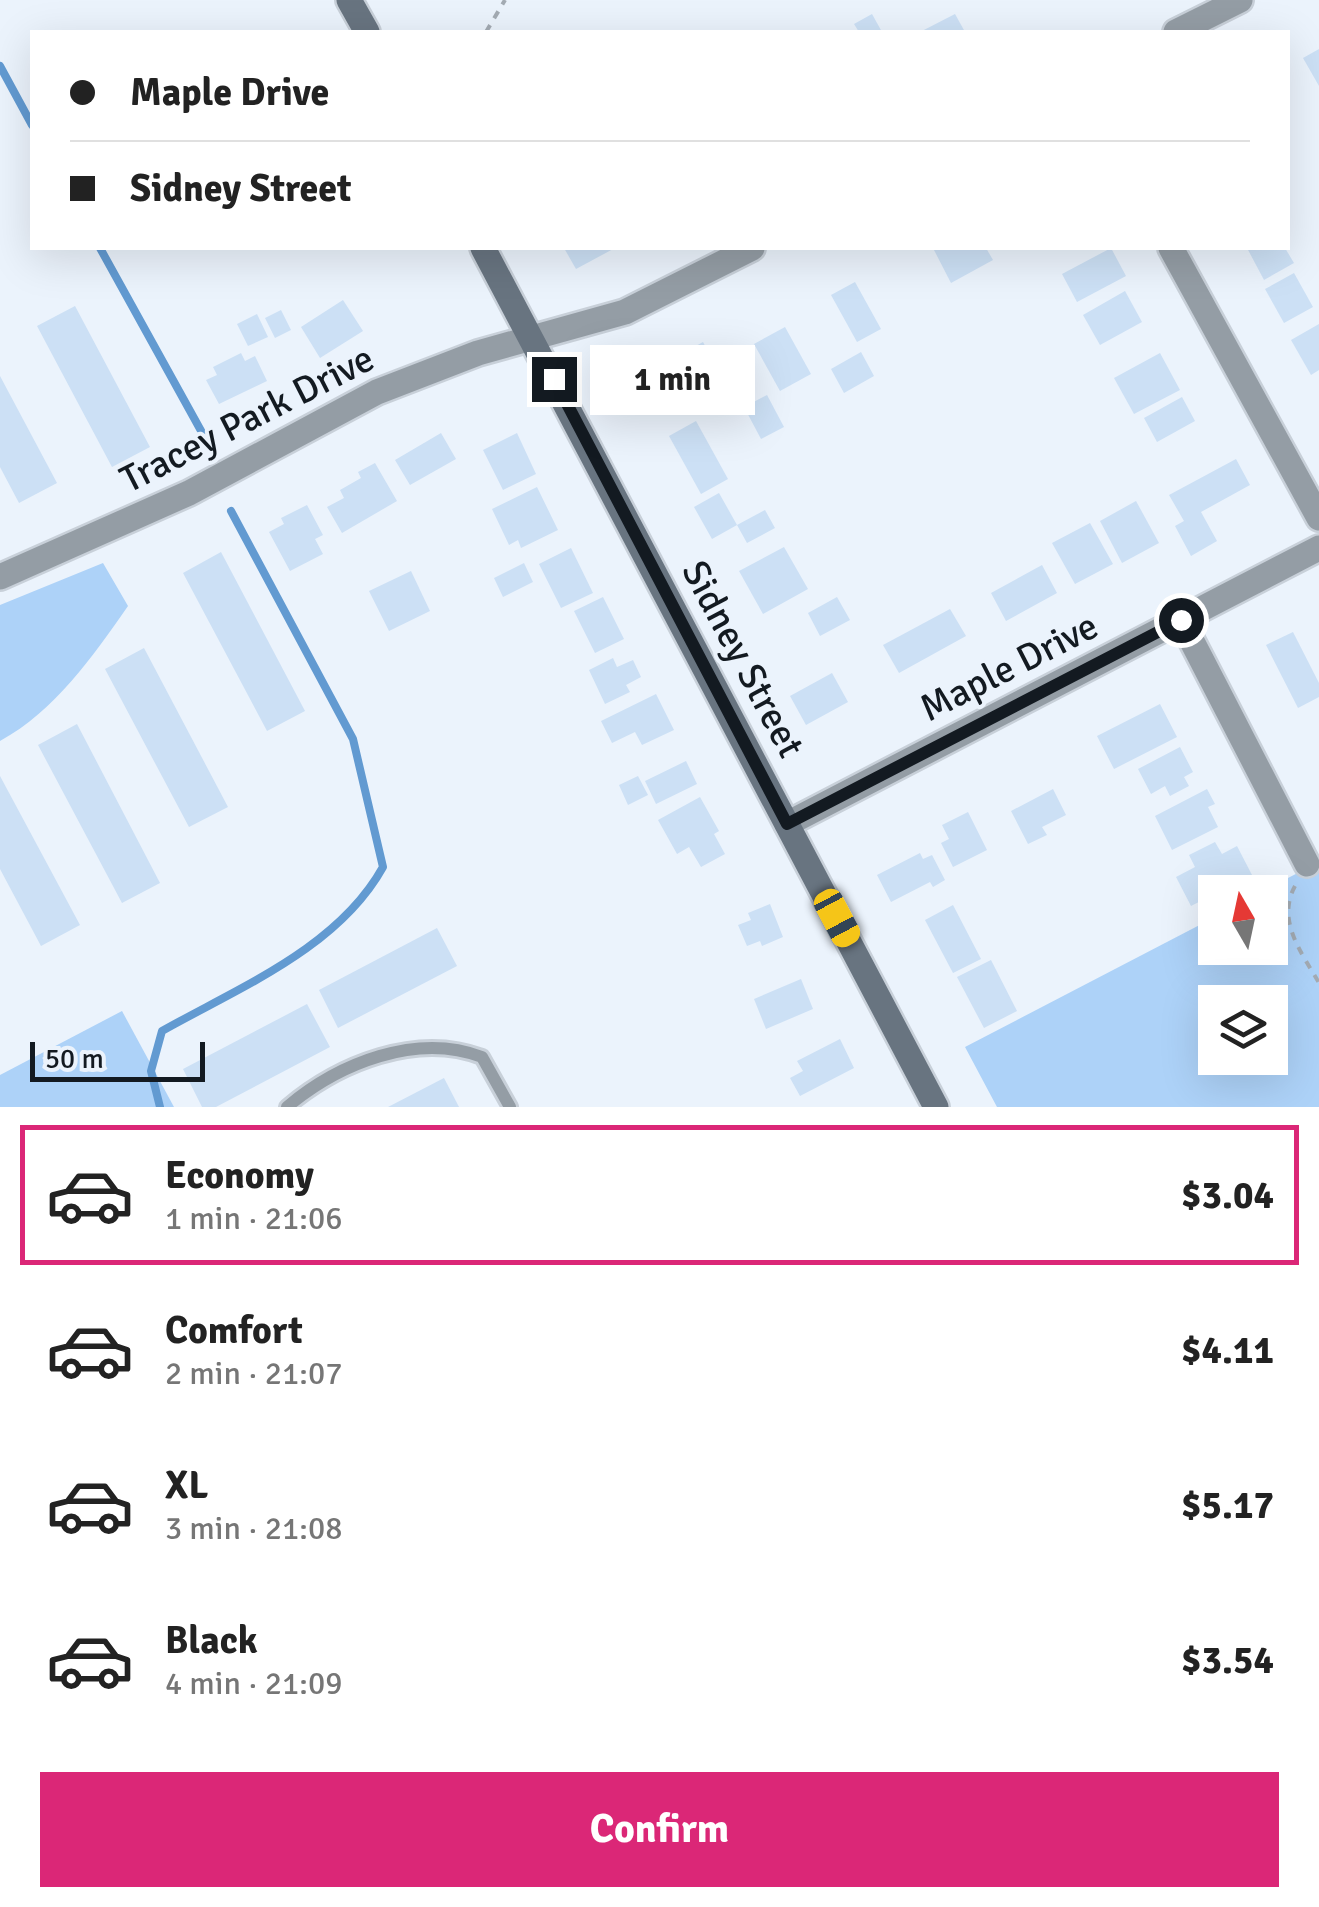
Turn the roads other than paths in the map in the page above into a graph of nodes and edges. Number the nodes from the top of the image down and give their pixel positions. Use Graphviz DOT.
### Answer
graph roads {
  1 [pos="349,0"];
  2 [pos="1240,0"];
  3 [pos="365,30"];
  4 [pos="1180,30"];
  5 [pos="484,250"];
  6 [pos="748,250"];
  7 [pos="1173,250"];
  8 [pos="532,339"];
  9 [pos="1319,518"];
  10 [pos="1319,548"];
  11 [pos="0,577"];
  12 [pos="1181,620"];
  13 [pos="787,824"];
  14 [pos="1307,864"];
  15 [pos="287,1107"];
  16 [pos="510,1107"];
  17 [pos="936,1107"];
  1 -- 3 [label="main road"];
  2 -- 4 [label="street"];
  5 -- 8 [label="main road, Sidney Street"];
  6 -- 8 [label="street, Tracey Park Drive"];
  7 -- 9 [label="street"];
  8 -- 11 [label="street, Tracey Park Drive"];
  8 -- 13 [label="main road, Sidney Street"];
  10 -- 12 [label="street, Maple Drive"];
  12 -- 13 [label="street, Maple Drive"];
  12 -- 14 [label="street"];
  13 -- 17 [label="main road, Sidney Street"];
  15 -- 16 [label="lane"];
}
